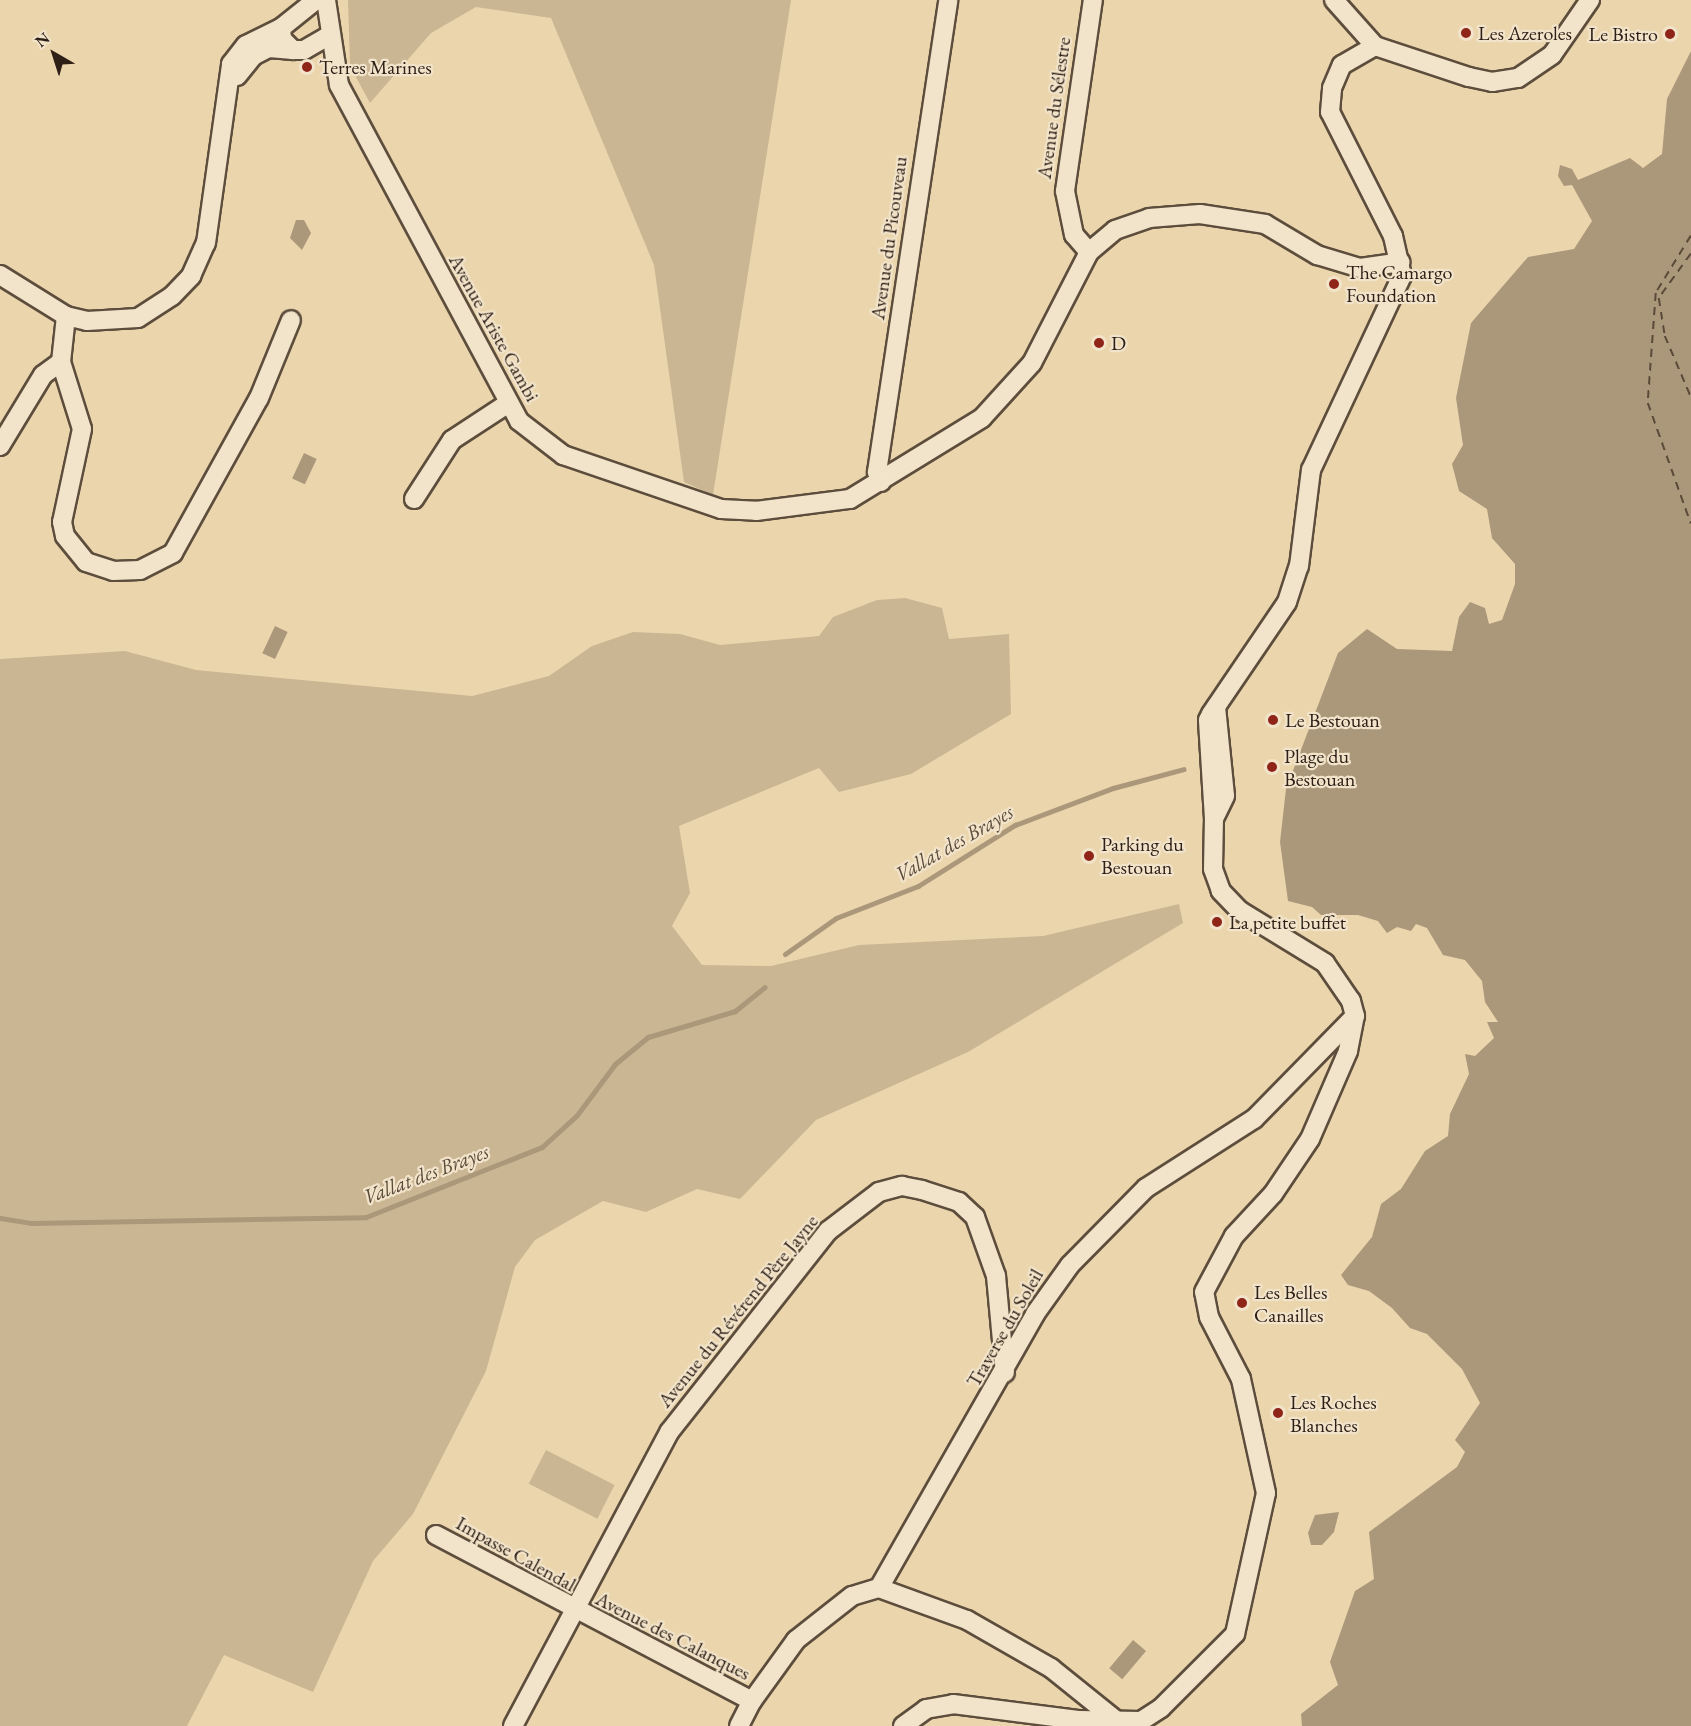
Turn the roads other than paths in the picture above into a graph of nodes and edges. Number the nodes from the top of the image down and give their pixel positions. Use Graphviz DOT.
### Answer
graph roads {
  1 [pos="316,0"];
  2 [pos="326,0"];
  3 [pos="948,0"];
  4 [pos="1093,0"];
  5 [pos="1334,0"];
  6 [pos="1590,0"];
  7 [pos="303,13"];
  8 [pos="1345,18"];
  9 [pos="281,28"];
  10 [pos="329,30"];
  11 [pos="1376,46"];
  12 [pos="293,50"];
  13 [pos="1342,65"];
  14 [pos="229,88"];
  15 [pos="1089,252"];
  16 [pos="1401,262"];
  17 [pos="0,275"];
  18 [pos="66,316"];
  19 [pos="291,320"];
  20 [pos="62,362"];
  21 [pos="507,405"];
  22 [pos="0,446"];
  23 [pos="881,482"];
  24 [pos="414,499"];
  25 [pos="1354,1016"];
  26 [pos="1005,1373"];
  27 [pos="436,1535"];
  28 [pos="879,1588"];
  29 [pos="574,1612"];
  30 [pos="1064,1678"];
  31 [pos="752,1701"];
  32 [pos="1078,1720"];
  33 [pos="1117,1721"];
  34 [pos="513,1726"];
  35 [pos="739,1726"];
  36 [pos="903,1726"];
  1 -- 7 [label="street"];
  2 -- 10 [label="street, Avenue Ariste Gambi"];
  3 -- 23 [label="street, Avenue du Picouveau"];
  4 -- 15 [label="street, Avenue du Sélestre"];
  5 -- 8 [label="street"];
  6 -- 11 [label="street"];
  7 -- 9 [label="street"];
  7 -- 10 [label="street"];
  8 -- 11 [label="street"];
  8 -- 13 [label="street"];
  9 -- 12 [label="street"];
  9 -- 14 [label="street"];
  10 -- 12 [label="street"];
  10 -- 21 [label="street, Avenue Ariste Gambi"];
  11 -- 13 [label="street"];
  12 -- 14 [label="street"];
  13 -- 16 [label="street"];
  14 -- 18 [label="street"];
  15 -- 16 [label="street"];
  15 -- 23 [label="street, Avenue Ariste Gambi"];
  16 -- 25 [label="street"];
  17 -- 18 [label="street"];
  18 -- 20 [label="street"];
  19 -- 20 [label="street"];
  20 -- 22 [label="street"];
  21 -- 23 [label="street, Avenue Ariste Gambi"];
  21 -- 24 [label="street"];
  25 -- 26 [label="street, Traverse du Soleil"];
  25 -- 33 [label="street"];
  26 -- 28 [label="street, Traverse du Soleil"];
  26 -- 29 [label="street, Avenue du Révérend Père Jayne"];
  27 -- 29 [label="street, Impasse Calendal"];
  28 -- 30 [label="street"];
  28 -- 31 [label="street, Avenue des Calanques"];
  29 -- 31 [label="street, Avenue des Calanques"];
  29 -- 34 [label="street, Avenue des Calanques"];
  30 -- 32 [label="street"];
  30 -- 33 [label="street"];
  31 -- 35 [label="street"];
  32 -- 33 [label="street"];
  32 -- 36 [label="street"];
}
